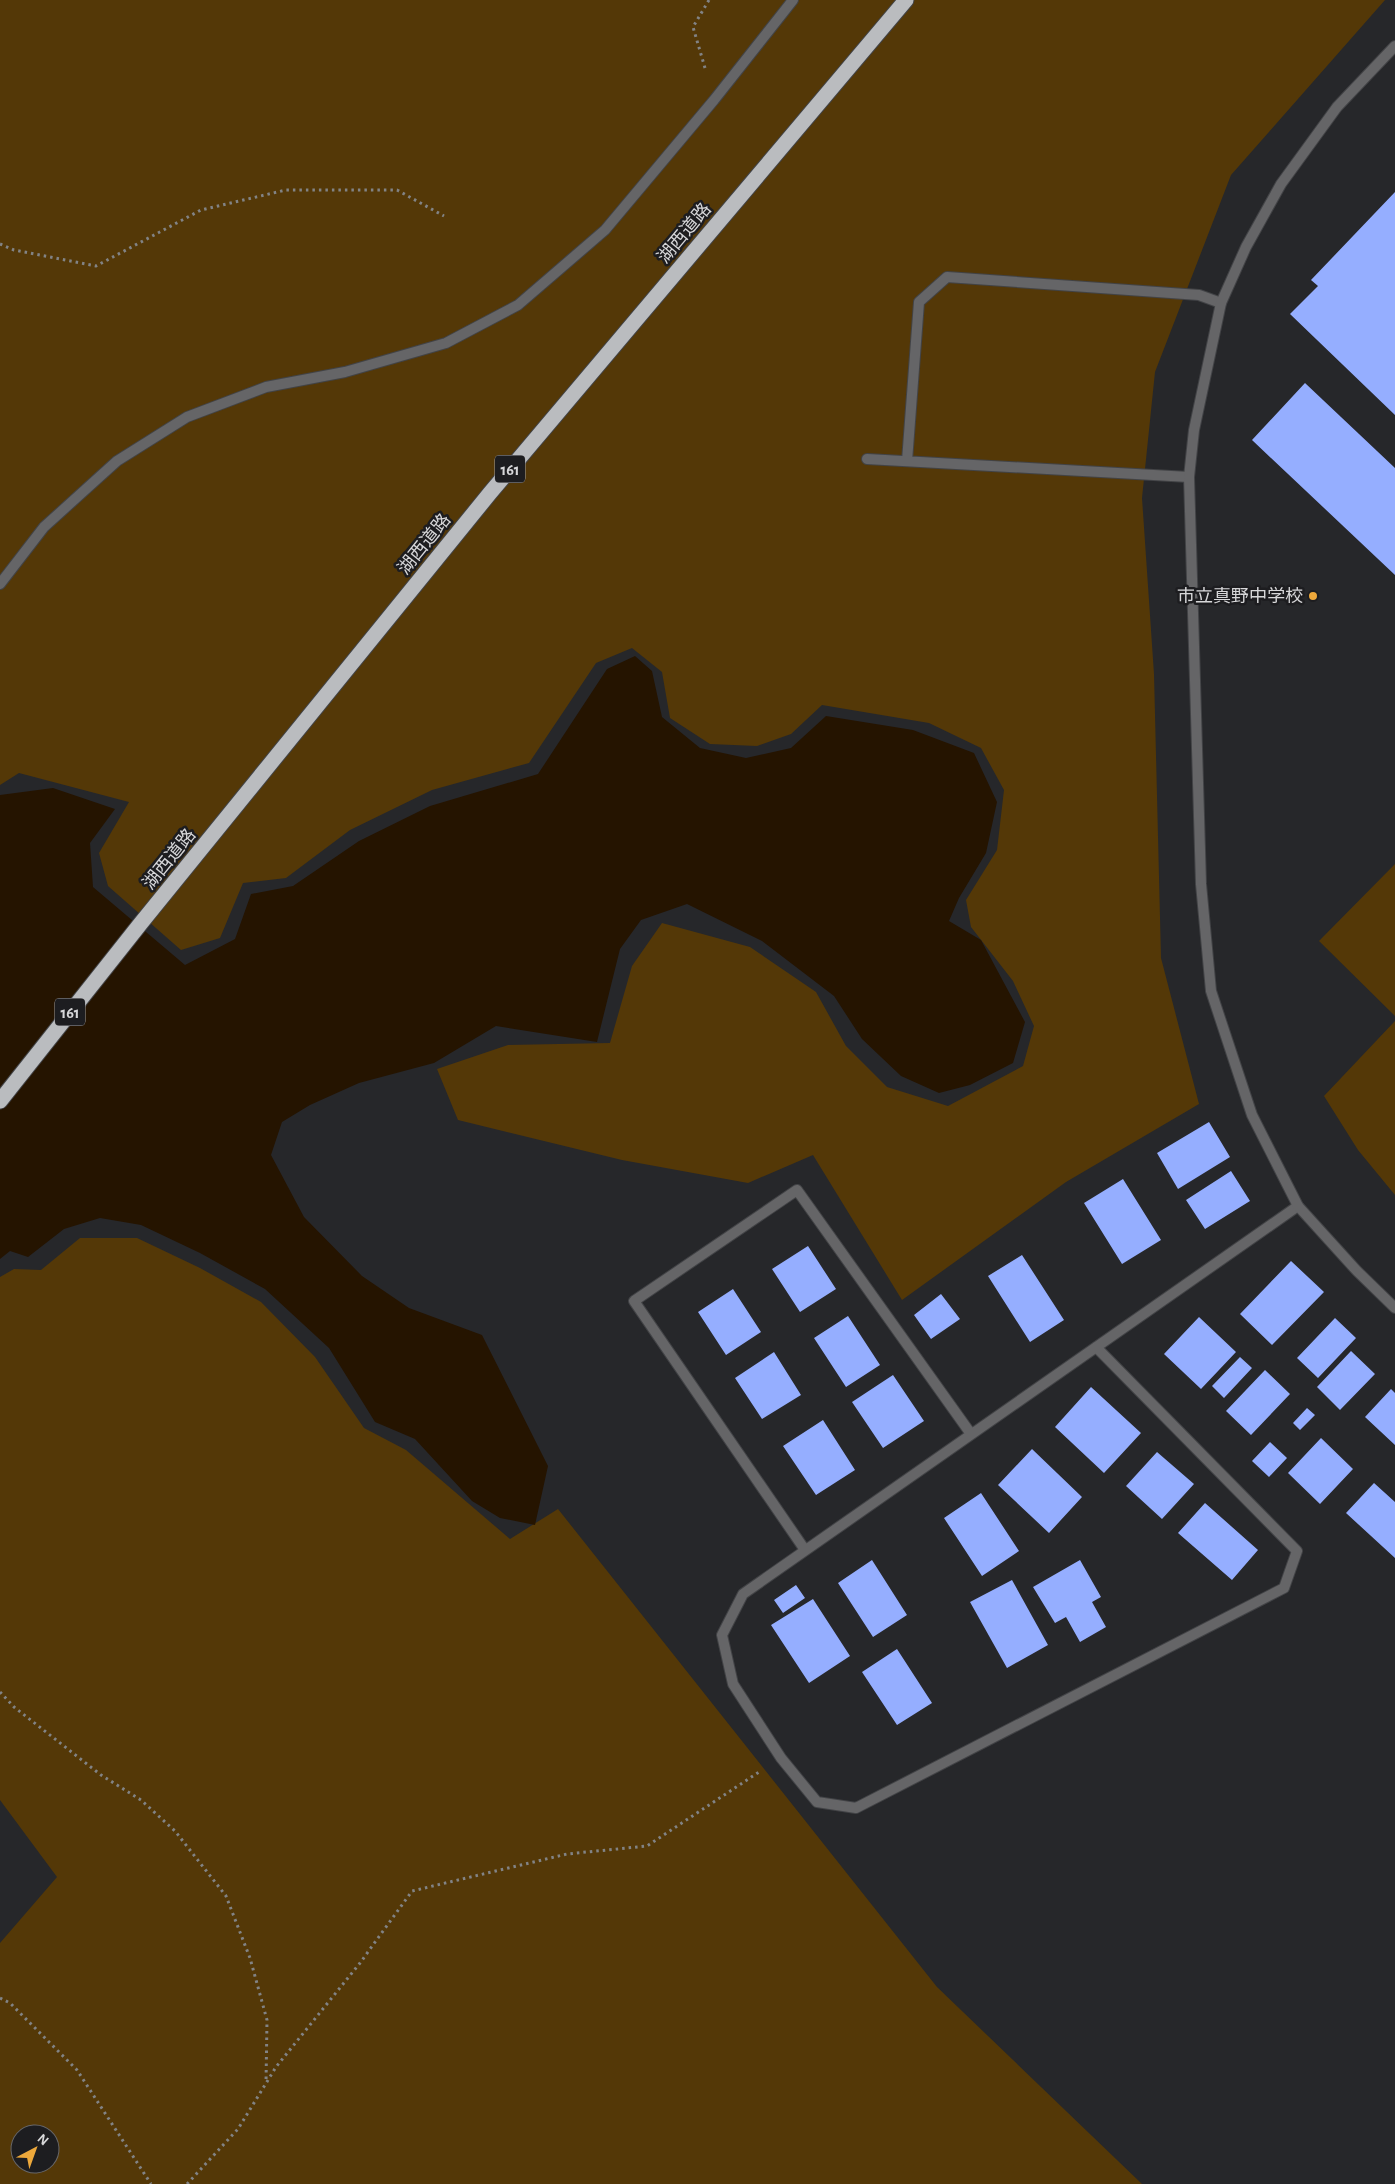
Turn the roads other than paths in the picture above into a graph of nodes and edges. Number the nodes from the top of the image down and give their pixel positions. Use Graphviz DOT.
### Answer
graph roads {
  1 [pos="793,0"];
  2 [pos="904,0"];
  3 [pos="1395,46"];
  4 [pos="1221,303"];
  5 [pos="867,459"];
  6 [pos="906,461"];
  7 [pos="1189,476"];
  8 [pos="0,584"];
  9 [pos="0,1101"];
  10 [pos="1298,1206"];
  11 [pos="1395,1308"];
  12 [pos="1096,1347"];
  13 [pos="971,1434"];
  14 [pos="805,1550"];
  1 -- 8 [label="street"];
  2 -- 9 [label="highway, 湖西道路 / 161"];
  3 -- 4 [label="street"];
  4 -- 6 [label="street"];
  4 -- 7 [label="street"];
  5 -- 6 [label="street"];
  6 -- 7 [label="street"];
  7 -- 10 [label="street"];
  10 -- 11 [label="street"];
  10 -- 12 [label="street"];
  12 -- 13 [label="street"];
  12 -- 14 [label="street"];
  13 -- 14 [label="street"];
  13 -- 14 [label="street"];
}
